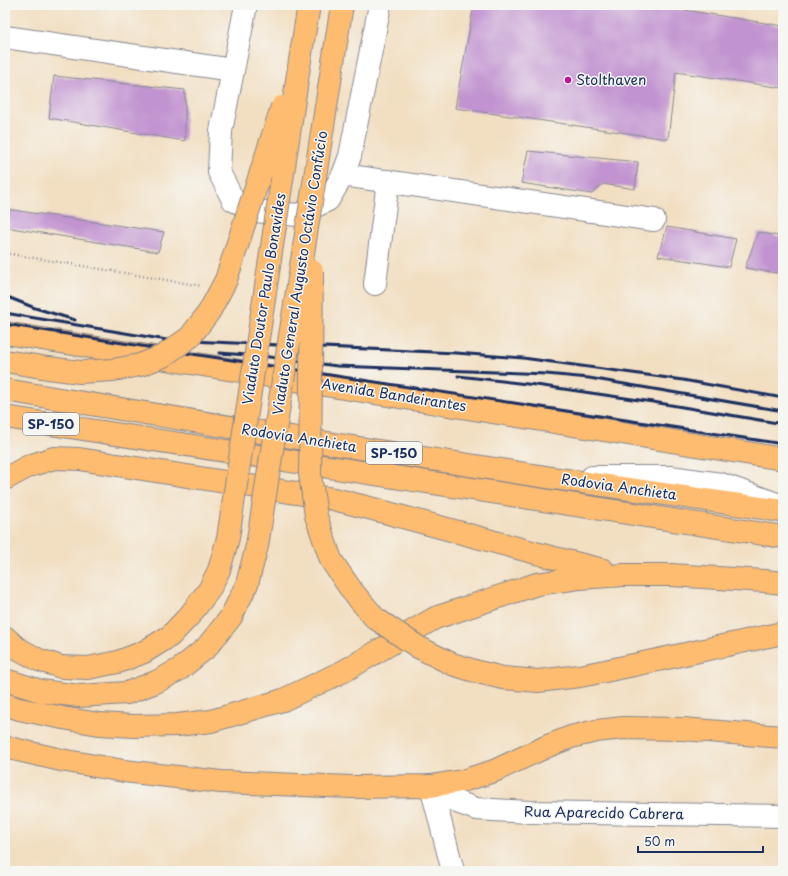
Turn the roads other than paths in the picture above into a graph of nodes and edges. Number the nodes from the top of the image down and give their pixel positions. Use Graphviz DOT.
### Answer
graph roads {
  1 [pos="246,5"];
  2 [pos="309,5"];
  3 [pos="342,5"];
  4 [pos="380,5"];
  5 [pos="5,37"];
  6 [pos="302,47"];
  7 [pos="233,70"];
  8 [pos="343,175"];
  9 [pos="388,181"];
  10 [pos="313,197"];
  11 [pos="654,220"];
  12 [pos="375,284"];
  13 [pos="5,333"];
  14 [pos="5,362"];
  15 [pos="5,390"];
  16 [pos="5,417"];
  17 [pos="783,459"];
  18 [pos="546,477"];
  19 [pos="5,479"];
  20 [pos="783,506"];
  21 [pos="783,511"];
  22 [pos="783,537"];
  23 [pos="624,575"];
  24 [pos="783,583"];
  25 [pos="783,633"];
  26 [pos="5,637"];
  27 [pos="5,680"];
  28 [pos="5,704"];
  29 [pos="783,737"];
  30 [pos="5,747"];
  31 [pos="431,786"];
  32 [pos="783,816"];
  33 [pos="453,871"];
  1 -- 7 [label="street"];
  2 -- 6 [label="main road, Viaduto Doutor Paulo Bonavides, bridge"];
  3 -- 10 [label="main road, Viaduto General Augusto Octávio Confúcio, bridge"];
  4 -- 8 [label="street"];
  5 -- 7 [label="street"];
  6 -- 14 [label="main road, bridge"];
  6 -- 26 [label="main road, Viaduto Doutor Paulo Bonavides, bridge"];
  7 -- 8 [label="street"];
  8 -- 9 [label="street"];
  9 -- 11 [label="street"];
  9 -- 12 [label="street"];
  10 -- 25 [label="main road, bridge"];
  10 -- 27 [label="main road, Viaduto General Augusto Octávio Confúcio, bridge"];
  13 -- 17 [label="main road, Avenida Bandeirantes"];
  15 -- 18 [label="main road, Rodovia Anchieta / SP-150"];
  16 -- 22 [label="main road, Rodovia Anchieta / SP-150"];
  18 -- 20 [label="street"];
  18 -- 21 [label="main road, Rodovia Anchieta / SP-150"];
  19 -- 23 [label="main road"];
  23 -- 24 [label="main road"];
  23 -- 28 [label="main road"];
  29 -- 31 [label="main road"];
  30 -- 31 [label="main road"];
  31 -- 32 [label="street, Rua Aparecido Cabrera"];
  31 -- 33 [label="street"];
}
